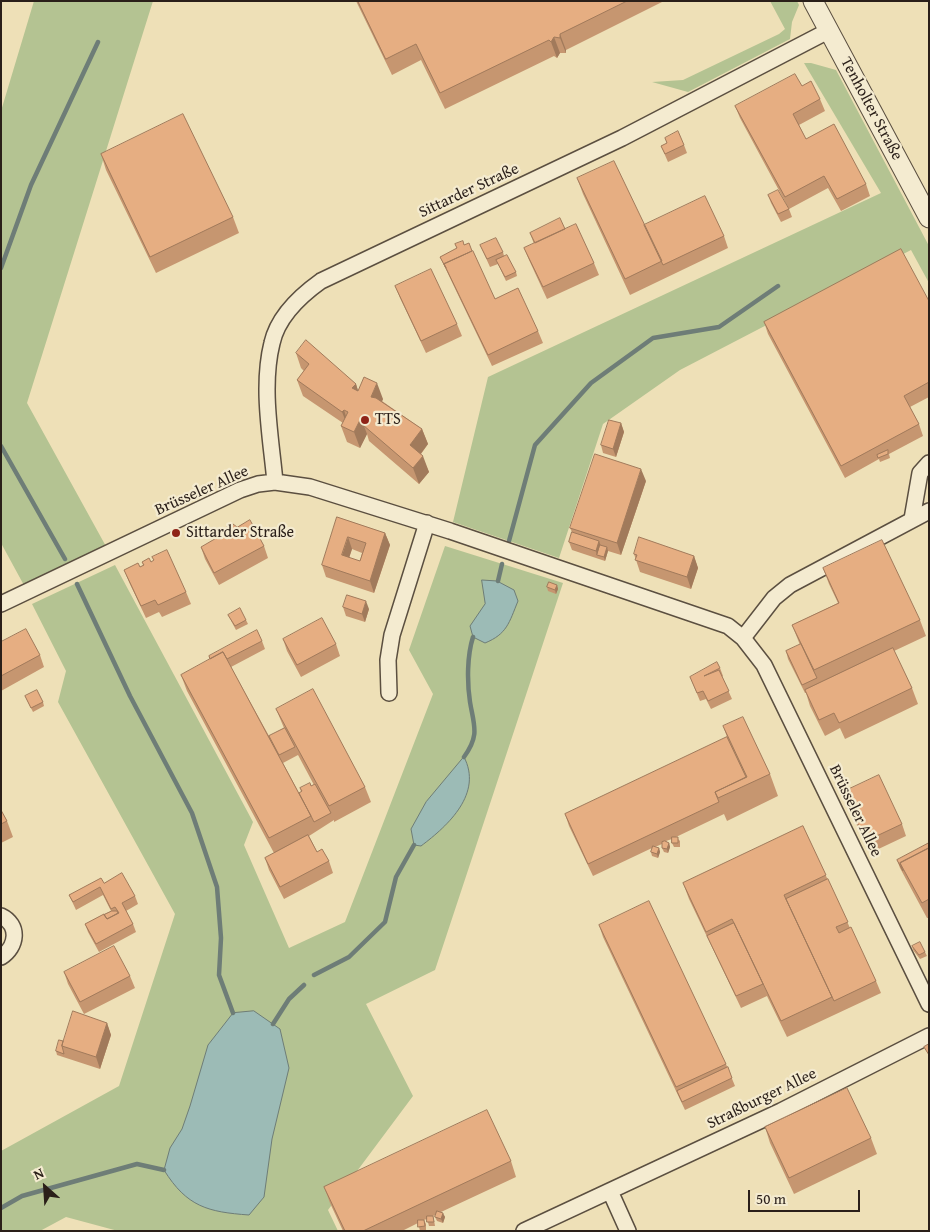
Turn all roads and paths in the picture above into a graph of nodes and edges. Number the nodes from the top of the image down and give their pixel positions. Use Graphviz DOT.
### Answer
graph roads {
  1 [pos="812,1"];
  2 [pos="828,31"];
  3 [pos="929,218"];
  4 [pos="929,463"];
  5 [pos="275,482"];
  6 [pos="929,511"];
  7 [pos="912,519"];
  8 [pos="427,524"];
  9 [pos="1,604"];
  10 [pos="743,638"];
  11 [pos="389,693"];
  12 [pos="1,916"];
  13 [pos="1,957"];
  14 [pos="929,1004"];
  15 [pos="929,1036"];
  16 [pos="610,1191"];
  17 [pos="524,1231"];
  18 [pos="628,1231"];
  1 -- 2 [label="street, Tenholter Straße"];
  2 -- 3 [label="street, Tenholter Straße"];
  2 -- 5 [label="street, Sittarder Straße"];
  4 -- 7 [label="street"];
  5 -- 8 [label="street, Brüsseler Allee"];
  5 -- 9 [label="street, Brüsseler Allee"];
  6 -- 7 [label="street"];
  7 -- 10 [label="street"];
  8 -- 10 [label="street, Brüsseler Allee"];
  8 -- 11 [label="street"];
  10 -- 14 [label="street, Brüsseler Allee"];
  12 -- 13 [label="street"];
  15 -- 16 [label="street, Straßburger Allee"];
  16 -- 17 [label="street, Straßburger Allee"];
  16 -- 18 [label="street"];
}
